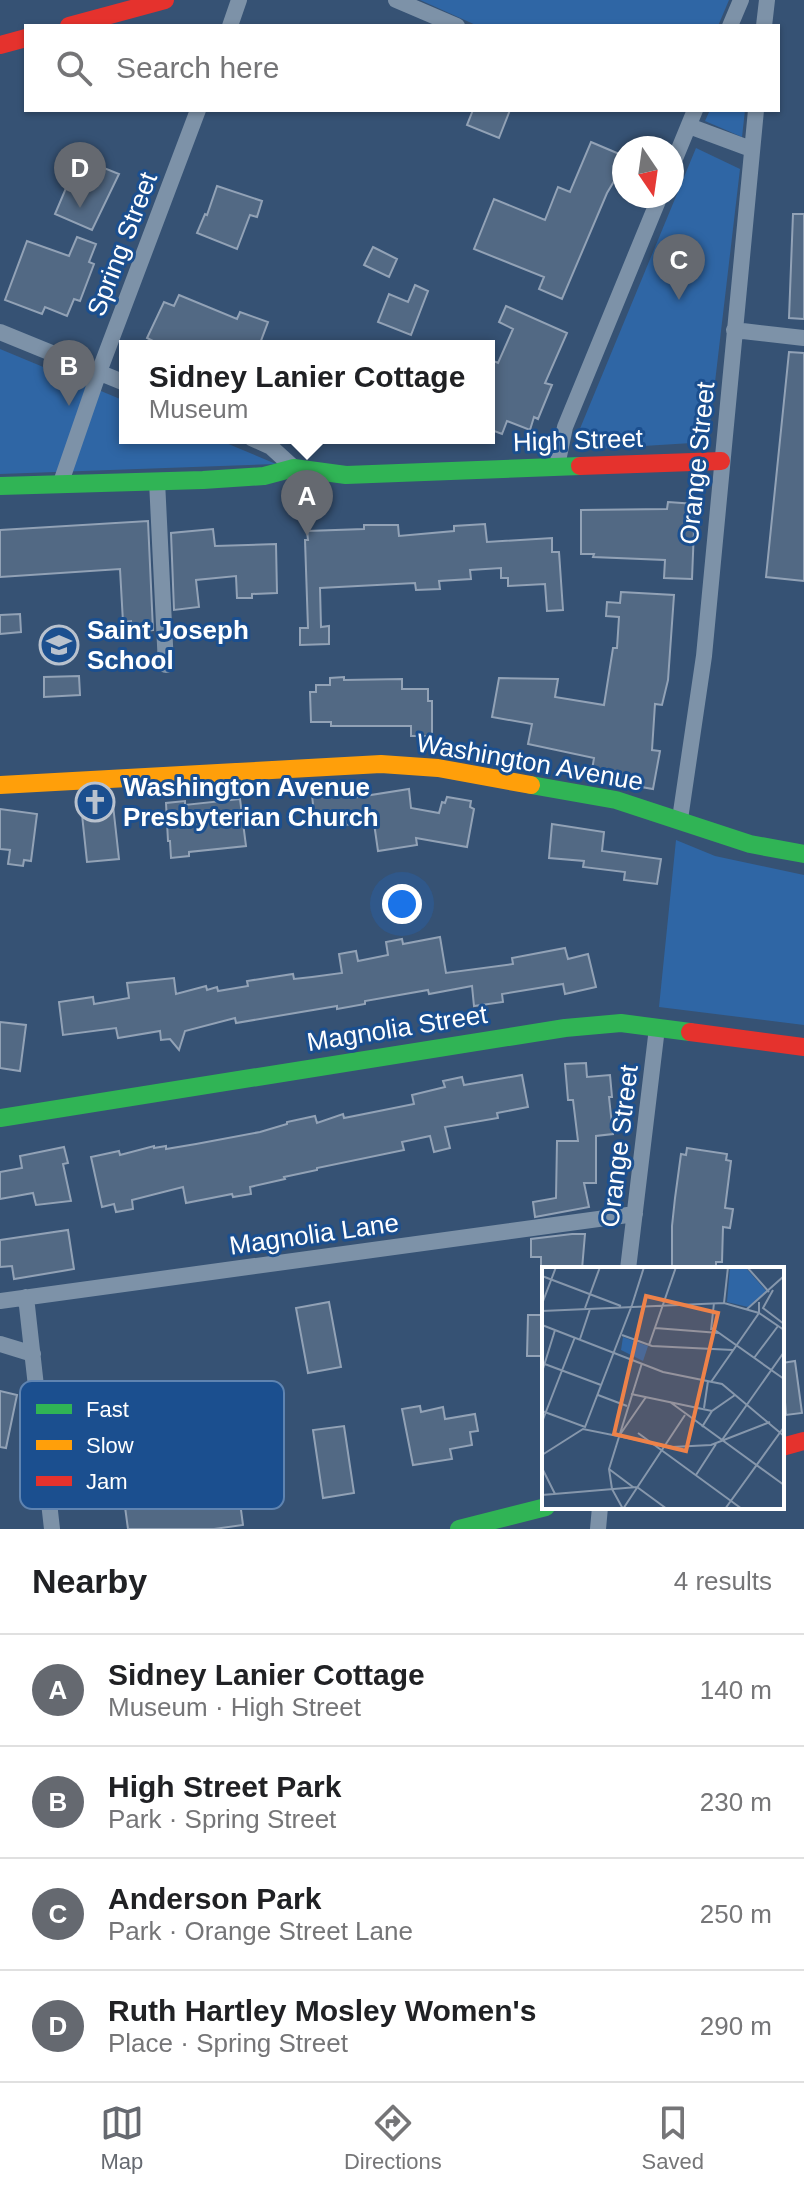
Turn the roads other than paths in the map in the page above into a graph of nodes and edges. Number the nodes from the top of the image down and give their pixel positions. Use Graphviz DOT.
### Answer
graph roads {
  1 [pos="165,0"];
  2 [pos="239,0"];
  3 [pos="396,0"];
  4 [pos="741,0"];
  5 [pos="767,0"];
  6 [pos="76,24"];
  7 [pos="231,24"];
  8 [pos="452,24"];
  9 [pos="731,24"];
  10 [pos="764,24"];
  11 [pos="24,39"];
  12 [pos="0,45"];
  13 [pos="197,112"];
  14 [pos="756,112"];
  15 [pos="692,118"];
  16 [pos="684,137"];
  17 [pos="751,149"];
  18 [pos="655,208"];
  19 [pos="734,330"];
  20 [pos="0,332"];
  21 [pos="804,338"];
  22 [pos="99,372"];
  23 [pos="119,380"];
  24 [pos="264,444"];
  25 [pos="721,461"];
  26 [pos="557,466"];
  27 [pos="294,468"];
  28 [pos="157,481"];
  29 [pos="60,485"];
  30 [pos="0,486"];
  31 [pos="166,665"];
  32 [pos="0,785"];
  33 [pos="680,819"];
  34 [pos="804,854"];
  35 [pos="657,1028"];
  36 [pos="804,1047"];
  37 [pos="0,1118"];
  38 [pos="635,1214"];
  39 [pos="628,1267"];
  40 [pos="26,1297"];
  41 [pos="0,1301"];
  42 [pos="0,1344"];
  43 [pos="33,1354"];
  44 [pos="36,1381"];
  45 [pos="804,1441"];
  46 [pos="784,1446"];
  47 [pos="542,1508"];
  48 [pos="50,1509"];
  49 [pos="600,1509"];
  50 [pos="52,1529"];
  51 [pos="459,1529"];
  52 [pos="598,1529"];
  1 -- 6 [label="street"];
  2 -- 7 [label="street"];
  3 -- 8 [label="street"];
  4 -- 9 [label="street"];
  5 -- 10 [label="street"];
  11 -- 12 [label="street"];
  13 -- 22 [label="street, Spring Street"];
  14 -- 17 [label="street, Orange Street"];
  15 -- 16 [label="street"];
  15 -- 17 [label="street"];
  17 -- 19 [label="street, Orange Street"];
  18 -- 26 [label="street"];
  19 -- 21 [label="street"];
  19 -- 25 [label="street, Orange Street"];
  20 -- 22 [label="street"];
  22 -- 23 [label="street"];
  22 -- 29 [label="street, Spring Street"];
  24 -- 27 [label="street"];
  25 -- 26 [label="street, High Street"];
  25 -- 33 [label="street, Orange Street"];
  26 -- 27 [label="street, High Street"];
  27 -- 28 [label="street, High Street"];
  28 -- 29 [label="street, High Street"];
  28 -- 31 [label="street"];
  29 -- 30 [label="street, High Street"];
  32 -- 33 [label="street, Washington Avenue"];
  33 -- 34 [label="street, Washington Avenue"];
  35 -- 36 [label="street, Magnolia Street"];
  35 -- 37 [label="street, Magnolia Street"];
  35 -- 38 [label="street, Orange Street"];
  38 -- 39 [label="street, Orange Street"];
  38 -- 40 [label="street, Magnolia Lane"];
  40 -- 41 [label="street, Magnolia Lane"];
  40 -- 43 [label="street"];
  42 -- 43 [label="street"];
  43 -- 44 [label="street"];
  45 -- 46 [label="street"];
  47 -- 51 [label="street"];
  48 -- 50 [label="street"];
  49 -- 52 [label="street"];
}
